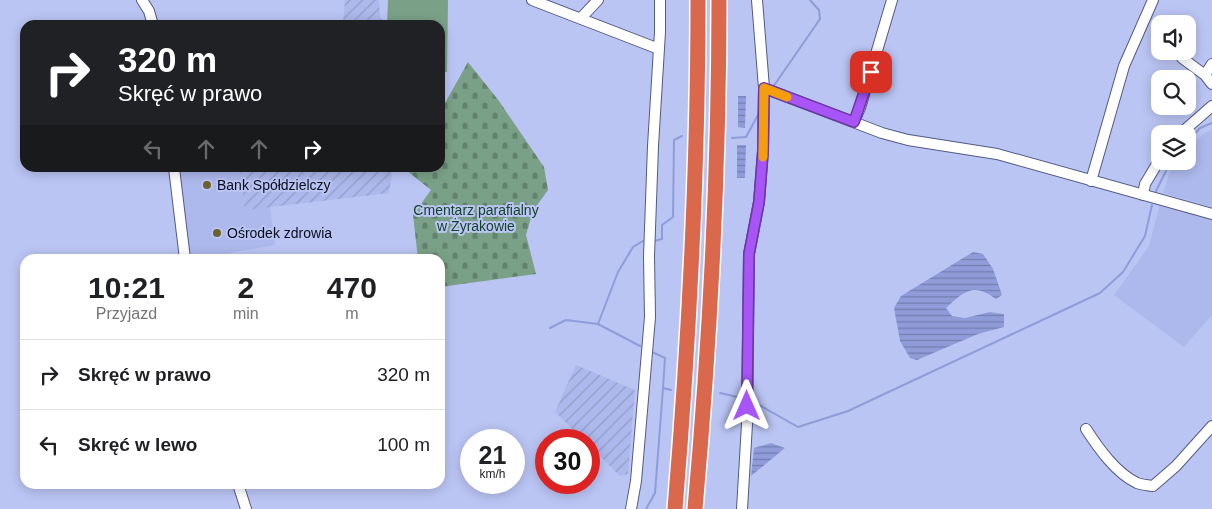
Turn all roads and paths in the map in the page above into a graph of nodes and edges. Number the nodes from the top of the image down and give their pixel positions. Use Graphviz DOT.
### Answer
graph roads {
  1 [pos="142,0"];
  2 [pos="532,0"];
  3 [pos="598,0"];
  4 [pos="660,0"];
  5 [pos="698,0"];
  6 [pos="719,0"];
  7 [pos="756,0"];
  8 [pos="892,0"];
  9 [pos="1151,1"];
  10 [pos="581,18"];
  11 [pos="152,20"];
  12 [pos="660,49"];
  13 [pos="1185,60"];
  14 [pos="1212,64"];
  15 [pos="1205,75"];
  16 [pos="1212,84"];
  17 [pos="764,88"];
  18 [pos="1212,106"];
  19 [pos="854,122"];
  20 [pos="1190,125"];
  21 [pos="1153,170"];
  22 [pos="174,172"];
  23 [pos="1091,180"];
  24 [pos="1143,195"];
  25 [pos="1212,214"];
  26 [pos="184,254"];
  27 [pos="1212,426"];
  28 [pos="1086,430"];
  29 [pos="240,489"];
  30 [pos="246,509"];
  31 [pos="632,509"];
  32 [pos="675,509"];
  33 [pos="695,509"];
  34 [pos="742,509"];
  1 -- 11 [label="street"];
  2 -- 10 [label="street"];
  3 -- 10 [label="street"];
  4 -- 12 [label="street"];
  5 -- 32 [label="highway"];
  6 -- 33 [label="highway"];
  7 -- 17 [label="street"];
  8 -- 19 [label="street"];
  9 -- 23 [label="street"];
  10 -- 12 [label="street"];
  12 -- 31 [label="street"];
  13 -- 15 [label="street"];
  14 -- 15 [label="street"];
  15 -- 16 [label="street"];
  17 -- 19 [label="street"];
  17 -- 34 [label="street"];
  18 -- 20 [label="street"];
  19 -- 23 [label="street"];
  21 -- 24 [label="street"];
  22 -- 26 [label="street"];
  23 -- 24 [label="street"];
  24 -- 25 [label="street"];
  27 -- 28 [label="street"];
  29 -- 30 [label="street"];
}
